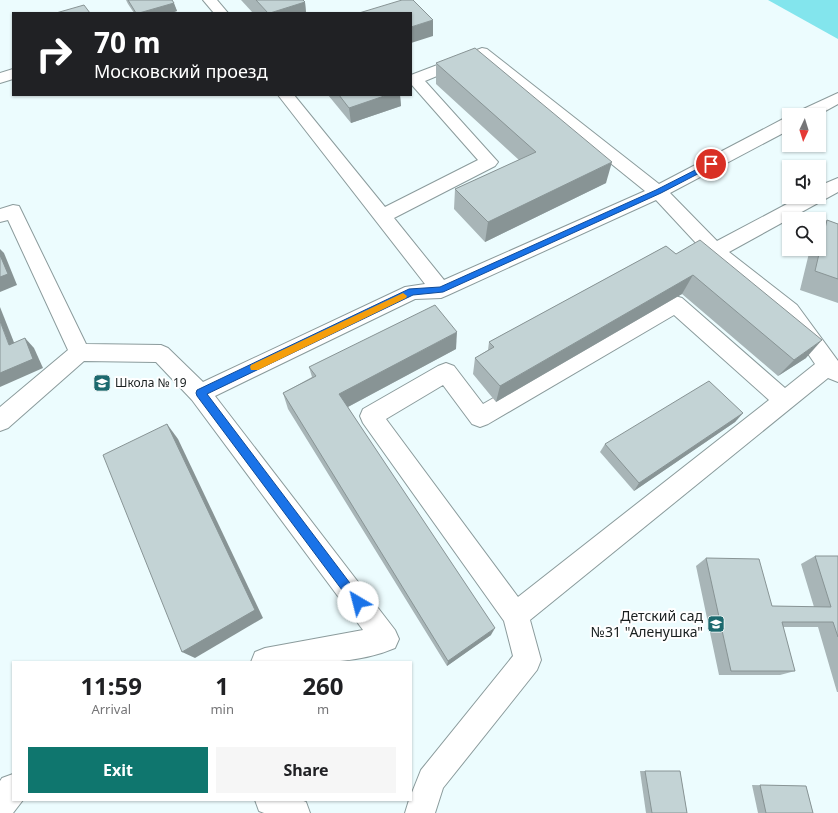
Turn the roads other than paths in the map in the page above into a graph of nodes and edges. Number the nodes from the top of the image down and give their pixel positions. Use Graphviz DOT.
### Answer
graph roads {
  1 [pos="216,7"];
  2 [pos="203,12"];
  3 [pos="12,74"];
  4 [pos="0,78"];
  5 [pos="287,96"];
  6 [pos="838,98"];
  7 [pos="819,108"];
  8 [pos="782,127"];
  9 [pos="838,184"];
  10 [pos="826,190"];
  11 [pos="658,192"];
  12 [pos="801,204"];
  13 [pos="0,216"];
  14 [pos="383,216"];
  15 [pos="715,251"];
  16 [pos="440,290"];
  17 [pos="80,352"];
  18 [pos="833,369"];
  19 [pos="200,393"];
  20 [pos="784,400"];
  21 [pos="0,421"];
  22 [pos="516,615"];
  23 [pos="270,661"];
  24 [pos="12,780"];
  25 [pos="0,787"];
  26 [pos="12,790"];
  27 [pos="272,801"];
  28 [pos="0,805"];
  29 [pos="295,813"];
  30 [pos="420,813"];
  1 -- 2 [label="street"];
  3 -- 4 [label="street"];
  5 -- 14 [label="street"];
  6 -- 7 [label="street"];
  8 -- 11 [label="street"];
  9 -- 10 [label="street"];
  11 -- 14 [label="street"];
  11 -- 15 [label="street"];
  11 -- 16 [label="street"];
  12 -- 15 [label="street"];
  13 -- 17 [label="street"];
  14 -- 16 [label="street"];
  15 -- 18 [label="street"];
  16 -- 19 [label="street"];
  17 -- 19 [label="street"];
  17 -- 21 [label="street"];
  18 -- 20 [label="street"];
  19 -- 23 [label="street"];
  20 -- 22 [label="street"];
  20 -- 22 [label="street"];
  22 -- 30 [label="street"];
  24 -- 25 [label="street"];
  26 -- 28 [label="street"];
  27 -- 29 [label="street"];
}
